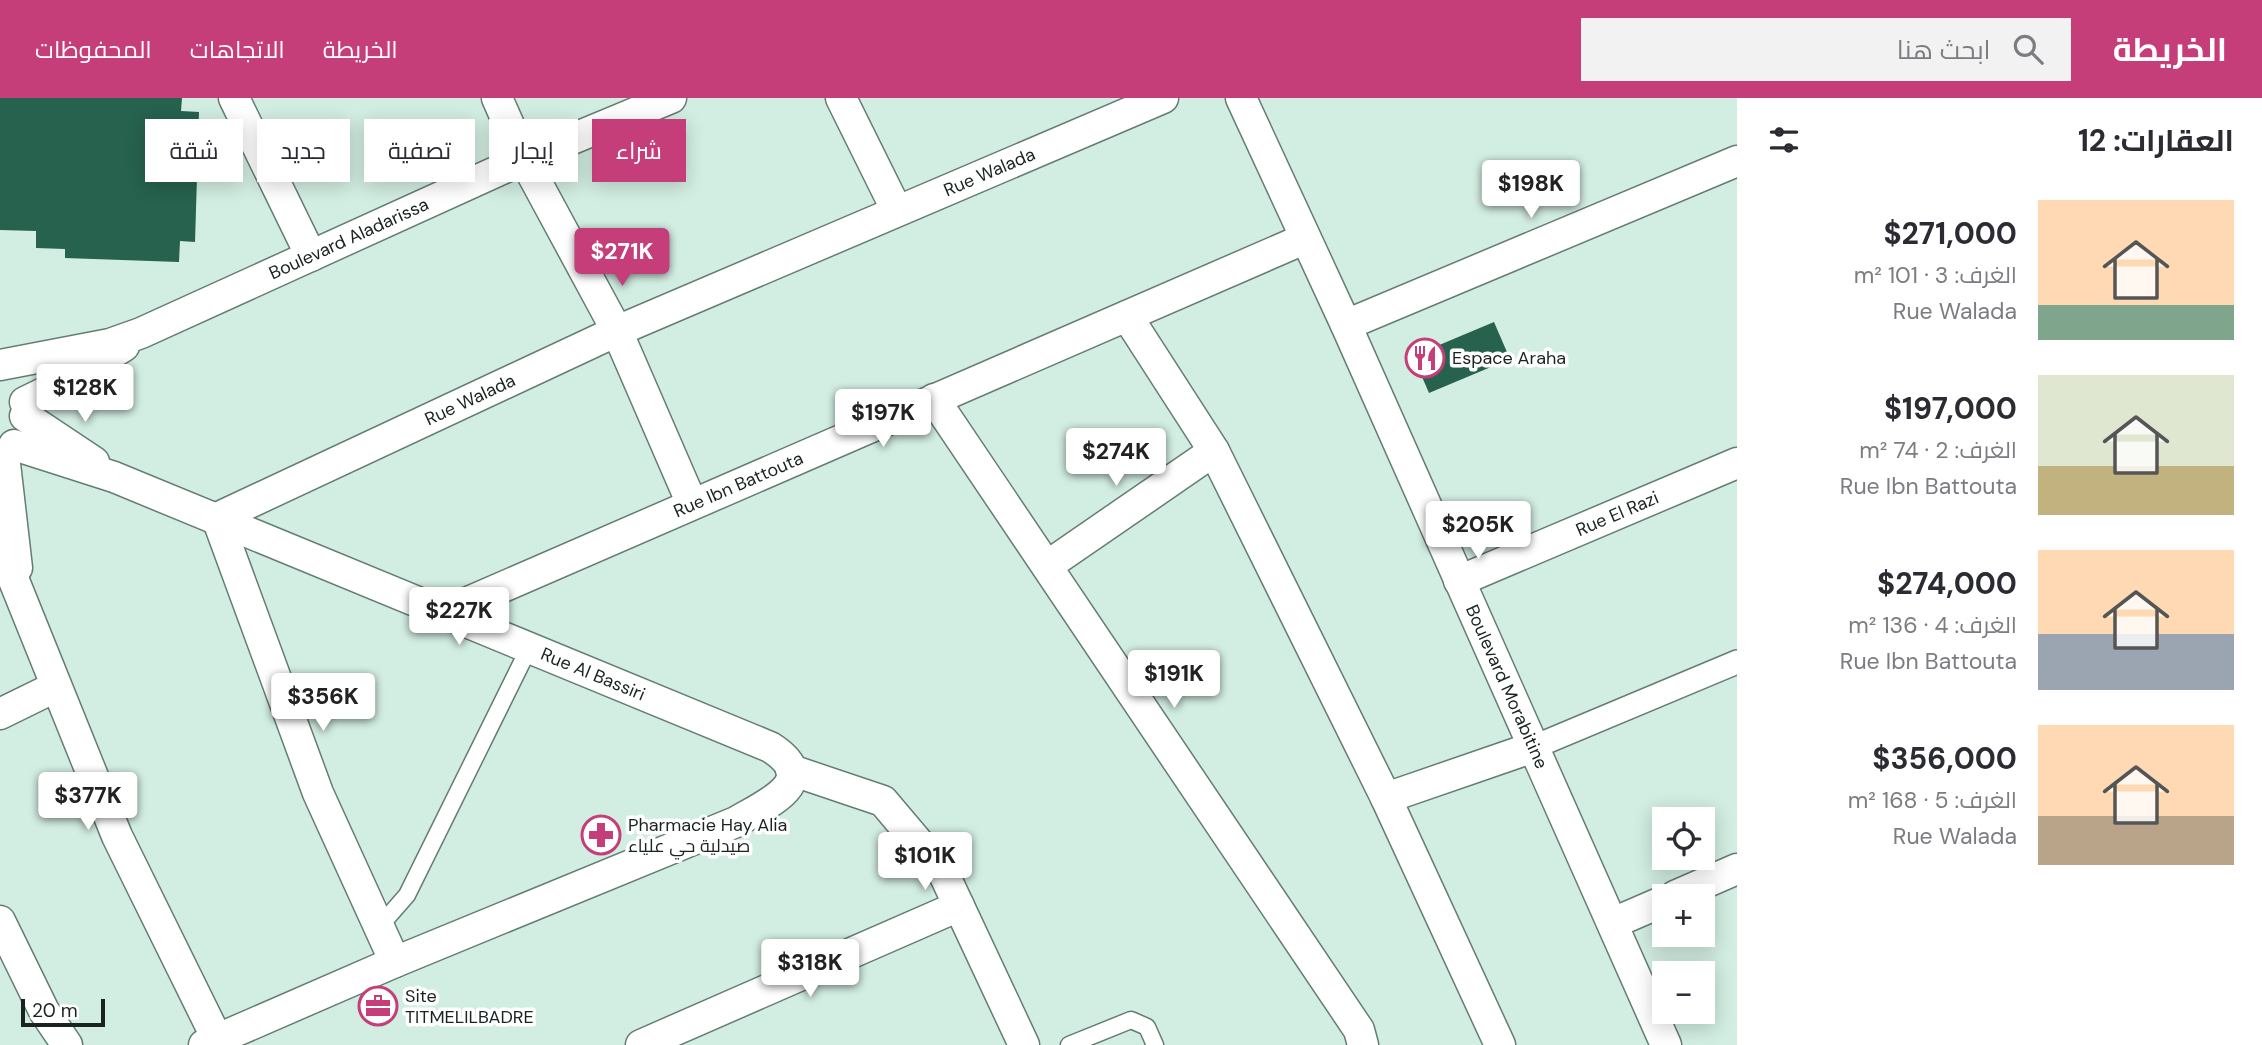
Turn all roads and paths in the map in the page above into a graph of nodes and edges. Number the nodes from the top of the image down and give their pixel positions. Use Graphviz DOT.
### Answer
graph roads {
  1 [pos="234,98"];
  2 [pos="497,98"];
  3 [pos="671,98"];
  4 [pos="841,98"];
  5 [pos="1163,98"];
  6 [pos="1241,98"];
  7 [pos="506,119"];
  8 [pos="578,137"];
  9 [pos="1737,161"];
  10 [pos="489,175"];
  11 [pos="536,182"];
  12 [pos="897,211"];
  13 [pos="1304,239"];
  14 [pos="311,256"];
  15 [pos="1127,316"];
  16 [pos="1346,325"];
  17 [pos="617,331"];
  18 [pos="141,333"];
  19 [pos="0,366"];
  20 [pos="934,399"];
  21 [pos="25,409"];
  22 [pos="1214,451"];
  23 [pos="6,452"];
  24 [pos="1737,463"];
  25 [pos="114,477"];
  26 [pos="692,504"];
  27 [pos="216,519"];
  28 [pos="0,546"];
  29 [pos="1047,566"];
  30 [pos="1459,581"];
  31 [pos="19,590"];
  32 [pos="443,613"];
  33 [pos="529,648"];
  34 [pos="1737,662"];
  35 [pos="55,687"];
  36 [pos="0,714"];
  37 [pos="1534,747"];
  38 [pos="791,770"];
  39 [pos="1385,798"];
  40 [pos="1737,869"];
  41 [pos="1703,884"];
  42 [pos="959,906"];
  43 [pos="1652,906"];
  44 [pos="0,921"];
  45 [pos="1613,923"];
  46 [pos="379,927"];
  47 [pos="395,961"];
  48 [pos="214,1043"];
  49 [pos="67,1045"];
  50 [pos="641,1045"];
  51 [pos="1024,1045"];
  52 [pos="1069,1045"];
  53 [pos="1155,1045"];
  54 [pos="1363,1045"];
  55 [pos="1500,1045"];
  56 [pos="1666,1045"];
  1 -- 14 [label="street"];
  2 -- 7 [label="street"];
  3 -- 8 [label="street, Boulevard Aladarissa"];
  4 -- 12 [label="street"];
  5 -- 12 [label="street, Rue Walada"];
  6 -- 13 [label="street, Boulevard Morabitine"];
  9 -- 16 [label="street"];
  10 -- 14 [label="street, Boulevard Aladarissa"];
  11 -- 17 [label="street"];
  12 -- 17 [label="street, Rue Walada"];
  13 -- 15 [label="street, Rue Ibn Battouta"];
  13 -- 16 [label="street, Boulevard Morabitine"];
  14 -- 18 [label="street, Boulevard Aladarissa"];
  15 -- 20 [label="street, Rue Ibn Battouta"];
  15 -- 22 [label="street"];
  16 -- 30 [label="street, Boulevard Morabitine"];
  17 -- 26 [label="street"];
  17 -- 27 [label="street, Rue Walada"];
  18 -- 19 [label="street, Boulevard Aladarissa"];
  18 -- 21 [label="street, Boulevard Aladarissa"];
  19 -- 21 [label="street"];
  20 -- 26 [label="street, Rue Ibn Battouta"];
  20 -- 29 [label="street"];
  21 -- 23 [label="street"];
  21 -- 25 [label="street, Rue Al Bassiri"];
  22 -- 29 [label="street"];
  22 -- 39 [label="street"];
  23 -- 25 [label="street, Rue Al Bassiri"];
  23 -- 31 [label="street"];
  24 -- 30 [label="street, Rue El Razi"];
  25 -- 27 [label="street, Rue Al Bassiri"];
  26 -- 32 [label="street, Rue Ibn Battouta"];
  27 -- 32 [label="street, Rue Al Bassiri"];
  27 -- 46 [label="street"];
  28 -- 31 [label="street"];
  29 -- 54 [label="street"];
  30 -- 37 [label="street, Boulevard Morabitine"];
  31 -- 35 [label="street"];
  32 -- 33 [label="street, Rue Al Bassiri"];
  33 -- 38 [label="street, Rue Al Bassiri"];
  33 -- 46 [label="lane"];
  34 -- 37 [label="street"];
  35 -- 36 [label="street"];
  35 -- 48 [label="street"];
  37 -- 39 [label="street"];
  37 -- 45 [label="street, Boulevard Morabitine"];
  38 -- 42 [label="street"];
  38 -- 47 [label="street"];
  39 -- 55 [label="street"];
  40 -- 41 [label="street"];
  42 -- 50 [label="street"];
  42 -- 51 [label="street"];
  43 -- 45 [label="street"];
  44 -- 49 [label="street"];
  45 -- 56 [label="street, Boulevard Morabitine"];
  46 -- 47 [label="street"];
  47 -- 48 [label="street"];
  52 -- 53 [label="lane"];
}
